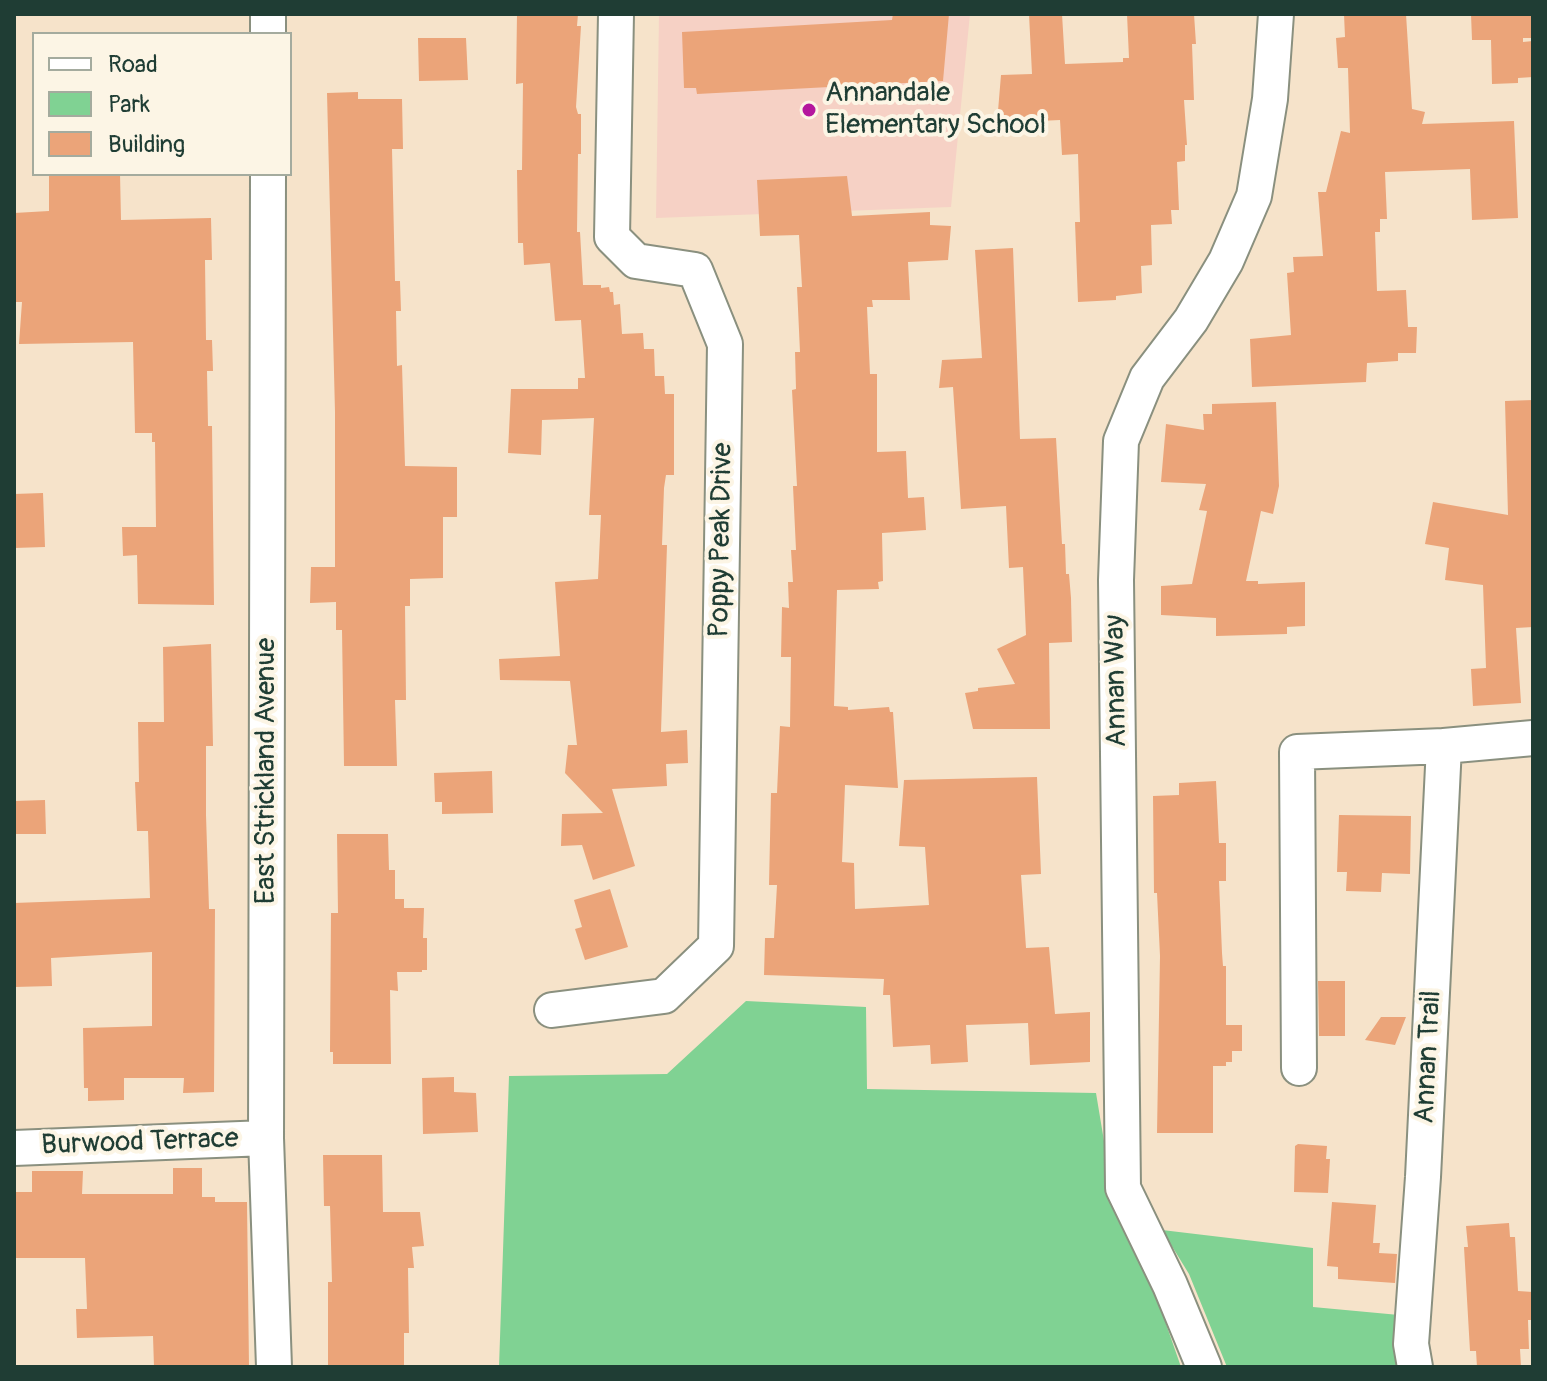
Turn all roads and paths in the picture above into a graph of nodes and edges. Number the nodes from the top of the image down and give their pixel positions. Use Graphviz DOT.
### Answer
graph roads {
  1 [pos="616,14"];
  2 [pos="1276,14"];
  3 [pos="268,176"];
  4 [pos="1533,738"];
  5 [pos="1444,746"];
  6 [pos="552,1010"];
  7 [pos="1299,1068"];
  8 [pos="266,1138"];
  9 [pos="14,1148"];
  10 [pos="274,1367"];
  11 [pos="1204,1367"];
  12 [pos="1415,1367"];
  1 -- 6 [label="street, Poppy Peak Drive"];
  2 -- 11 [label="street, Annan Way"];
  3 -- 8 [label="street, East Strickland Avenue"];
  4 -- 5 [label="street"];
  5 -- 7 [label="street"];
  5 -- 12 [label="street, Annan Trail"];
  8 -- 9 [label="street, Burwood Terrace"];
  8 -- 10 [label="street, East Strickland Avenue"];
}
